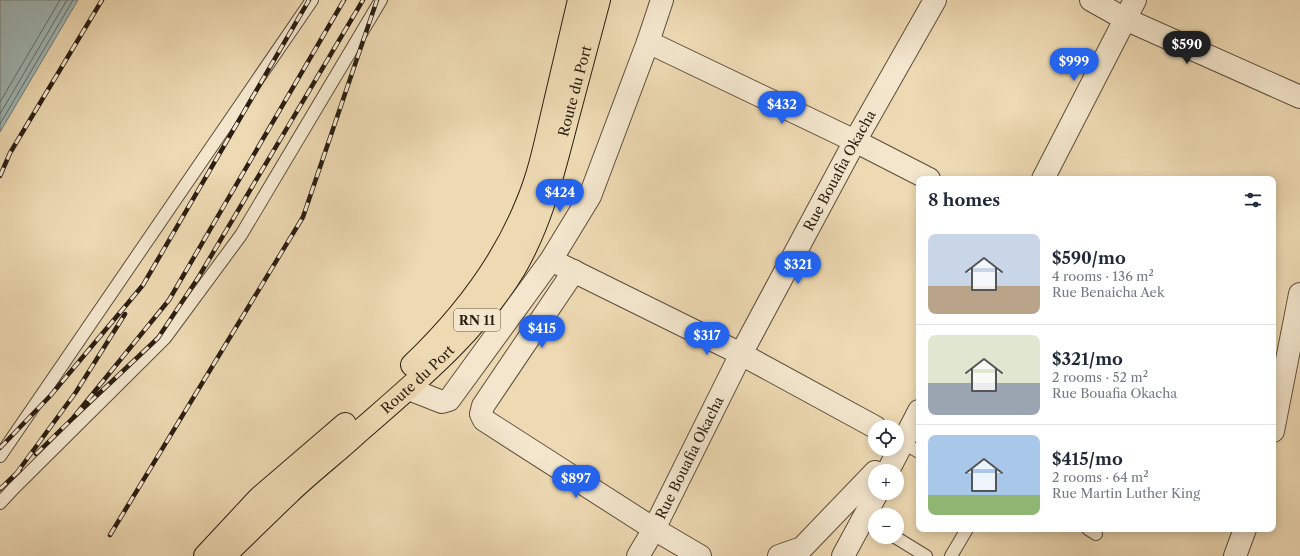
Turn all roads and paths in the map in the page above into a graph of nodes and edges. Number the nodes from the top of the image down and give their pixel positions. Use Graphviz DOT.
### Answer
graph roads {
  1 [pos="312,0"];
  2 [pos="381,0"];
  3 [pos="580,0"];
  4 [pos="599,0"];
  5 [pos="662,0"];
  6 [pos="935,0"];
  7 [pos="1091,0"];
  8 [pos="1130,9"];
  9 [pos="648,42"];
  10 [pos="1300,97"];
  11 [pos="855,141"];
  12 [pos="923,176"];
  13 [pos="1045,176"];
  14 [pos="552,260"];
  15 [pos="574,271"];
  16 [pos="1300,294"];
  17 [pos="742,354"];
  18 [pos="1280,355"];
  19 [pos="409,388"];
  20 [pos="1276,407"];
  21 [pos="916,418"];
  22 [pos="868,423"];
  23 [pos="904,444"];
  24 [pos="0,456"];
  25 [pos="892,456"];
  26 [pos="883,464"];
  27 [pos="868,478"];
  28 [pos="0,504"];
  29 [pos="868,522"];
  30 [pos="654,529"];
  31 [pos="965,532"];
  32 [pos="1244,532"];
  33 [pos="904,543"];
  34 [pos="205,556"];
  35 [pos="224,556"];
  36 [pos="638,556"];
  37 [pos="700,556"];
  38 [pos="779,556"];
  39 [pos="843,556"];
  40 [pos="926,556"];
  41 [pos="951,556"];
  42 [pos="1236,556"];
  1 -- 24 [label="lane"];
  2 -- 28 [label="lane"];
  3 -- 34 [label="main road, Route du Port / RN 11"];
  4 -- 19 [label="main road, Route du Port / RN 11"];
  5 -- 9 [label="street"];
  6 -- 11 [label="street, Rue Bouafia Okacha"];
  7 -- 8 [label="street"];
  8 -- 10 [label="street"];
  8 -- 13 [label="street"];
  9 -- 11 [label="street"];
  9 -- 14 [label="street"];
  11 -- 12 [label="street"];
  11 -- 17 [label="street, Rue Bouafia Okacha"];
  14 -- 15 [label="street"];
  14 -- 19 [label="street"];
  15 -- 17 [label="street"];
  15 -- 30 [label="street"];
  16 -- 18 [label="street"];
  17 -- 22 [label="street"];
  17 -- 30 [label="street, Rue Bouafia Okacha"];
  18 -- 20 [label="street"];
  19 -- 35 [label="main road, Route du Port / RN 11"];
  21 -- 23 [label="street"];
  25 -- 26 [label="street"];
  27 -- 38 [label="street"];
  29 -- 39 [label="street"];
  30 -- 36 [label="street, Rue Bouafia Okacha"];
  30 -- 37 [label="street"];
  31 -- 41 [label="lane"];
  32 -- 42 [label="street"];
  33 -- 40 [label="lane"];
}
